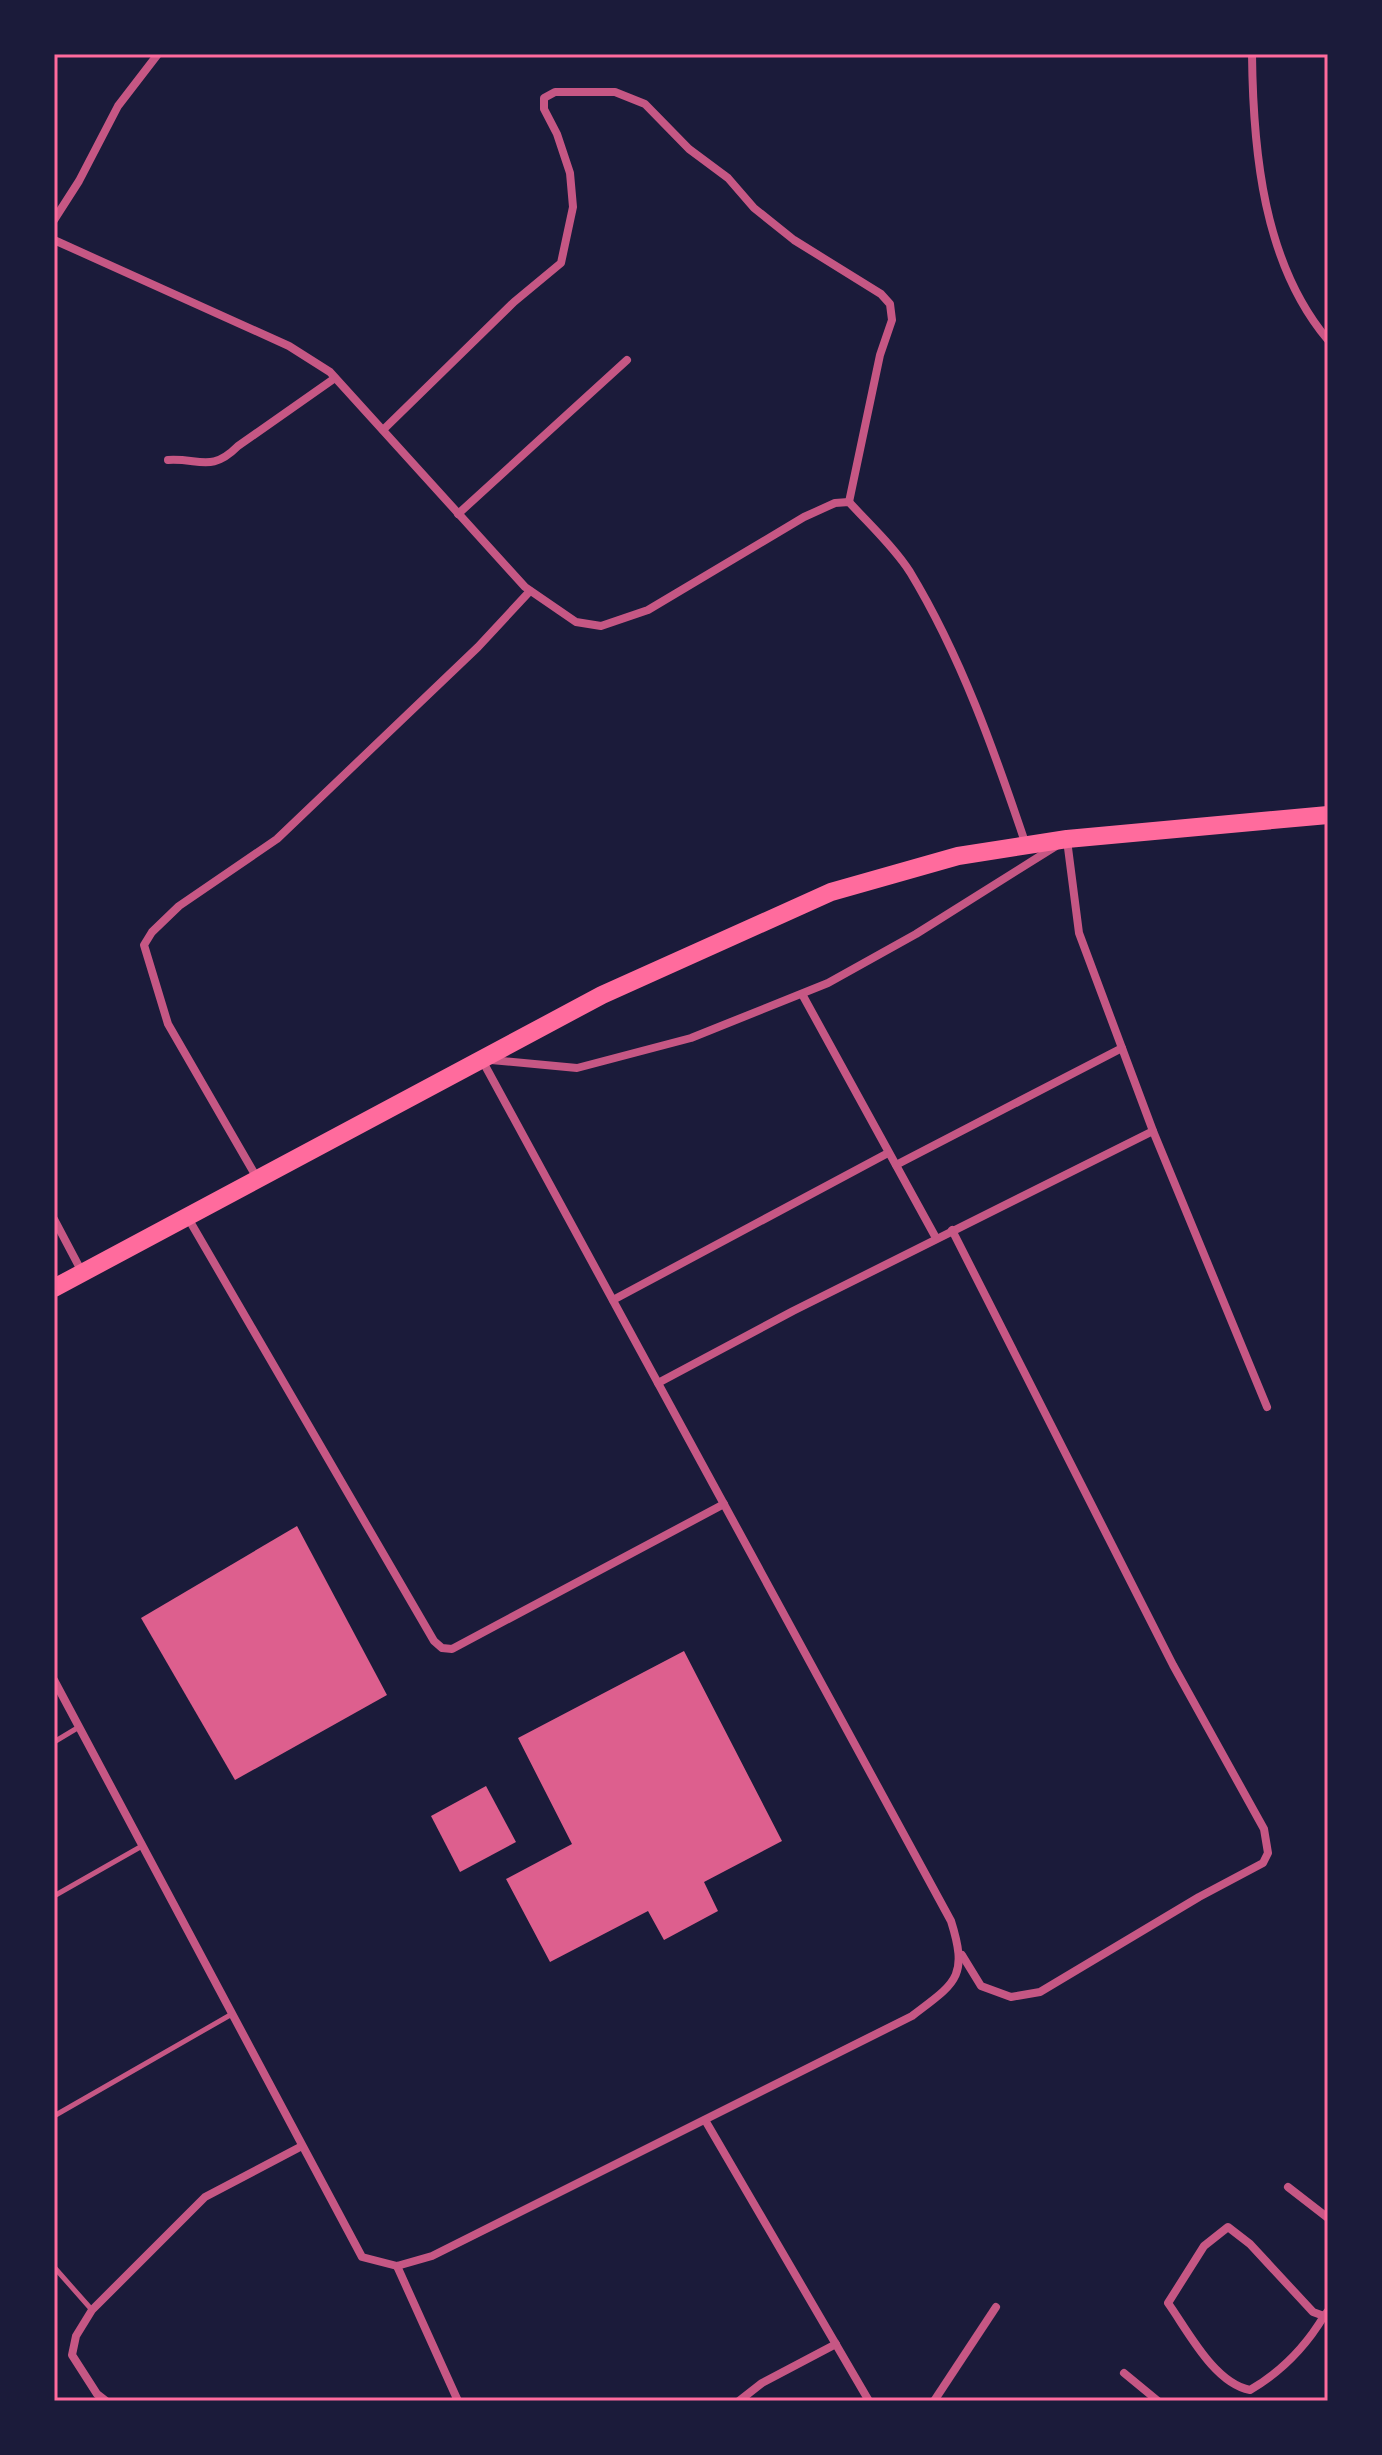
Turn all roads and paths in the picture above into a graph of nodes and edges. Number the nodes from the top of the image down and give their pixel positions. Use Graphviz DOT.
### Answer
graph roads {
  1 [pos="158,54"];
  2 [pos="1252,54"];
  3 [pos="54,220"];
  4 [pos="54,240"];
  5 [pos="1328,340"];
  6 [pos="627,360"];
  7 [pos="335,378"];
  8 [pos="383,430"];
  9 [pos="168,460"];
  10 [pos="849,502"];
  11 [pos="458,514"];
  12 [pos="530,591"];
  13 [pos="1328,815"];
  14 [pos="1067,839"];
  15 [pos="1026,845"];
  16 [pos="802,994"];
  17 [pos="1122,1048"];
  18 [pos="482,1059"];
  19 [pos="1153,1131"];
  20 [pos="888,1153"];
  21 [pos="896,1165"];
  22 [pos="257,1179"];
  23 [pos="187,1217"];
  24 [pos="54,1219"];
  25 [pos="952,1230"];
  26 [pos="936,1238"];
  27 [pos="82,1273"];
  28 [pos="54,1288"];
  29 [pos="613,1300"];
  30 [pos="658,1383"];
  31 [pos="1267,1407"];
  32 [pos="724,1504"];
  33 [pos="54,1680"];
  34 [pos="79,1727"];
  35 [pos="54,1742"];
  36 [pos="142,1846"];
  37 [pos="54,1896"];
  38 [pos="962,1955"];
  39 [pos="232,2014"];
  40 [pos="54,2116"];
  41 [pos="705,2120"];
  42 [pos="302,2146"];
  43 [pos="1288,2187"];
  44 [pos="1328,2218"];
  45 [pos="397,2266"];
  46 [pos="54,2267"];
  47 [pos="996,2307"];
  48 [pos="92,2310"];
  49 [pos="1326,2314"];
  50 [pos="836,2344"];
  51 [pos="1124,2373"];
  52 [pos="106,2401"];
  53 [pos="458,2401"];
  54 [pos="739,2401"];
  55 [pos="869,2401"];
  56 [pos="934,2401"];
  57 [pos="1158,2401"];
  1 -- 3 [label="street"];
  2 -- 5 [label="street"];
  4 -- 7 [label="street"];
  6 -- 11 [label="street"];
  7 -- 8 [label="street"];
  7 -- 9 [label="street"];
  8 -- 10 [label="street"];
  8 -- 11 [label="street"];
  10 -- 12 [label="street"];
  10 -- 15 [label="street"];
  11 -- 12 [label="street"];
  12 -- 22 [label="street"];
  13 -- 14 [label="highway"];
  14 -- 15 [label="highway"];
  14 -- 16 [label="street"];
  14 -- 17 [label="street"];
  15 -- 18 [label="highway"];
  16 -- 18 [label="street"];
  16 -- 20 [label="street"];
  17 -- 19 [label="street"];
  17 -- 21 [label="street"];
  18 -- 22 [label="highway"];
  18 -- 29 [label="street"];
  19 -- 25 [label="street"];
  19 -- 31 [label="street"];
  20 -- 21 [label="street"];
  20 -- 29 [label="street"];
  21 -- 26 [label="street"];
  22 -- 23 [label="highway"];
  23 -- 27 [label="highway"];
  23 -- 32 [label="street"];
  24 -- 27 [label="street"];
  25 -- 26 [label="street"];
  25 -- 38 [label="street"];
  26 -- 30 [label="street"];
  27 -- 28 [label="highway"];
  29 -- 30 [label="street"];
  30 -- 32 [label="street"];
  32 -- 38 [label="street"];
  33 -- 34 [label="street"];
  34 -- 35 [label="lane"];
  34 -- 36 [label="street"];
  36 -- 37 [label="lane"];
  36 -- 39 [label="street"];
  38 -- 41 [label="street"];
  39 -- 40 [label="lane"];
  39 -- 42 [label="street"];
  41 -- 45 [label="street"];
  41 -- 50 [label="street"];
  42 -- 45 [label="street"];
  42 -- 48 [label="street"];
  43 -- 44 [label="street"];
  45 -- 53 [label="street"];
  46 -- 48 [label="lane"];
  47 -- 56 [label="street"];
  48 -- 52 [label="street"];
  49 -- 49 [label="street"];
  50 -- 54 [label="street"];
  50 -- 55 [label="street"];
  51 -- 57 [label="street"];
}
